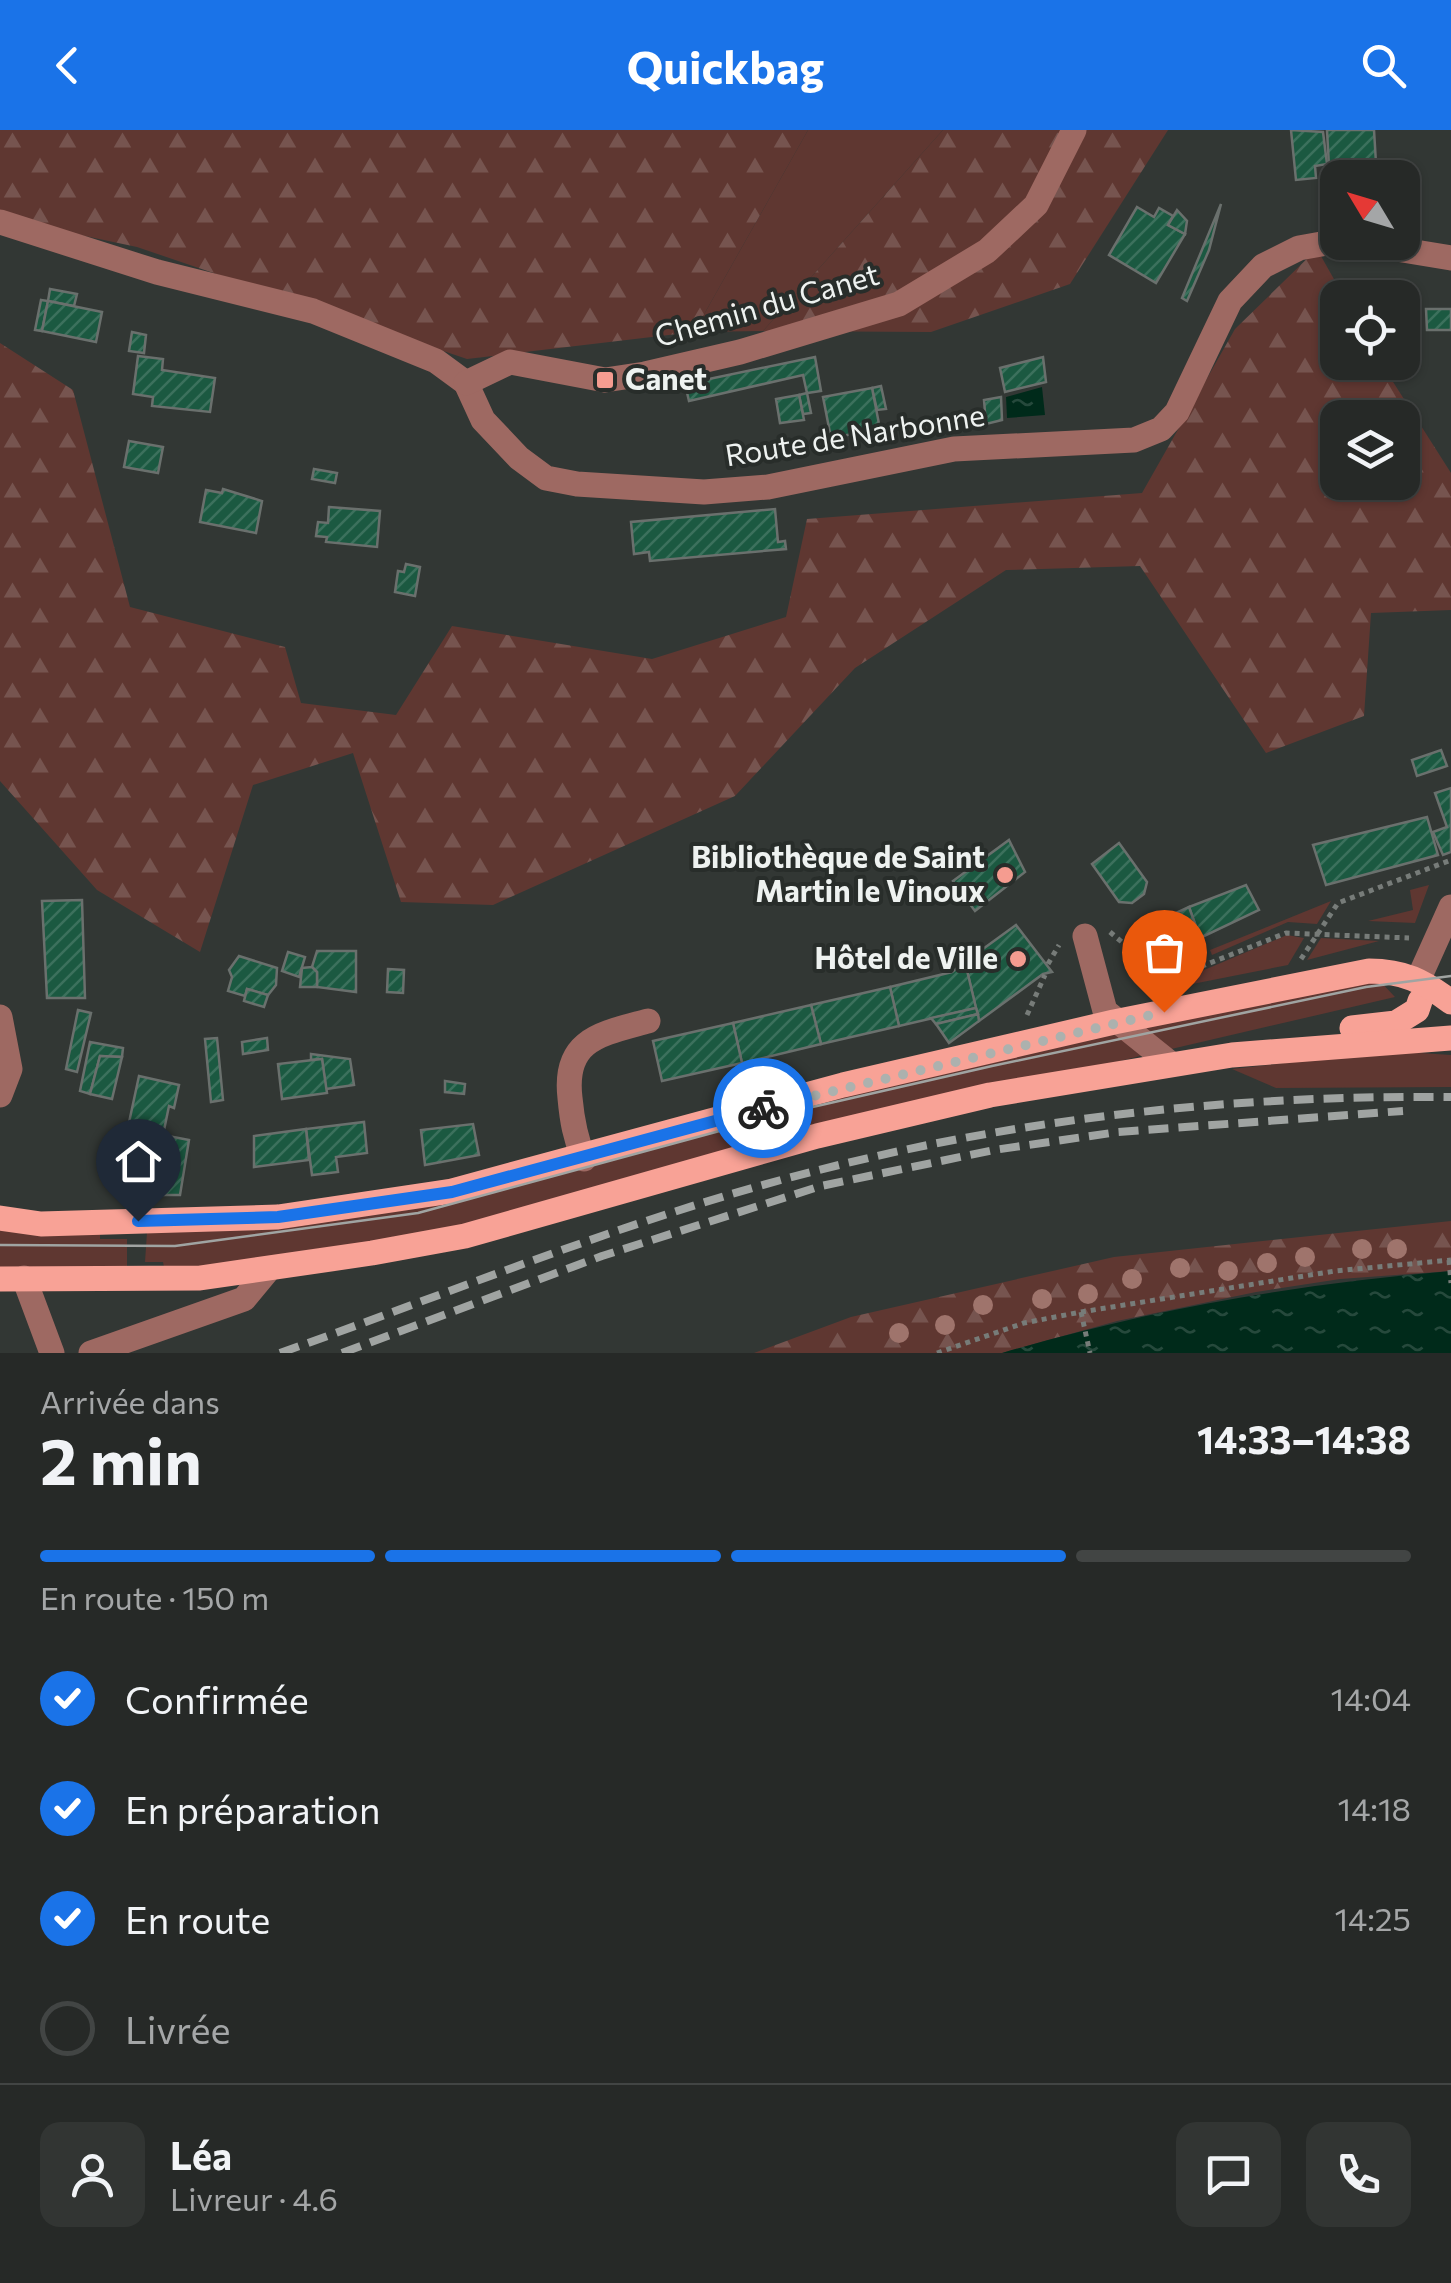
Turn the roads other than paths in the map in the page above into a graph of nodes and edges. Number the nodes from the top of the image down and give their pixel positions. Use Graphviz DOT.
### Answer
graph roads {
  1 [pos="1074,130"];
  2 [pos="0,222"];
  3 [pos="1320,244"];
  4 [pos="1420,253"];
  5 [pos="1451,258"];
  6 [pos="466,384"];
  7 [pos="1451,907"];
  8 [pos="1084,935"];
  9 [pos="1420,990"];
  10 [pos="1451,1002"];
  11 [pos="0,1017"];
  12 [pos="648,1020"];
  13 [pos="1114,1022"];
  14 [pos="1451,1038"];
  15 [pos="1276,1051"];
  16 [pos="1172,1064"];
  17 [pos="0,1096"];
  18 [pos="584,1159"];
  19 [pos="0,1218"];
  20 [pos="268,1270"];
  21 [pos="12,1279"];
  22 [pos="52,1353"];
  23 [pos="91,1353"];
  1 -- 6 [label="street, Chemin du Canet"];
  2 -- 6 [label="street, Route de Narbonne"];
  3 -- 6 [label="street, Route de Narbonne"];
  4 -- 5 [label="street"];
  7 -- 9 [label="street"];
  8 -- 13 [label="street"];
  9 -- 10 [label="main road"];
  9 -- 13 [label="main road"];
  9 -- 14 [label="main road"];
  9 -- 15 [label="main road"];
  11 -- 17 [label="street"];
  12 -- 18 [label="street"];
  13 -- 16 [label="street"];
  13 -- 18 [label="main road"];
  14 -- 15 [label="main road"];
  15 -- 16 [label="main road"];
  16 -- 20 [label="main road"];
  18 -- 19 [label="main road"];
  20 -- 21 [label="main road"];
  20 -- 23 [label="street"];
  21 -- 22 [label="street"];
}
